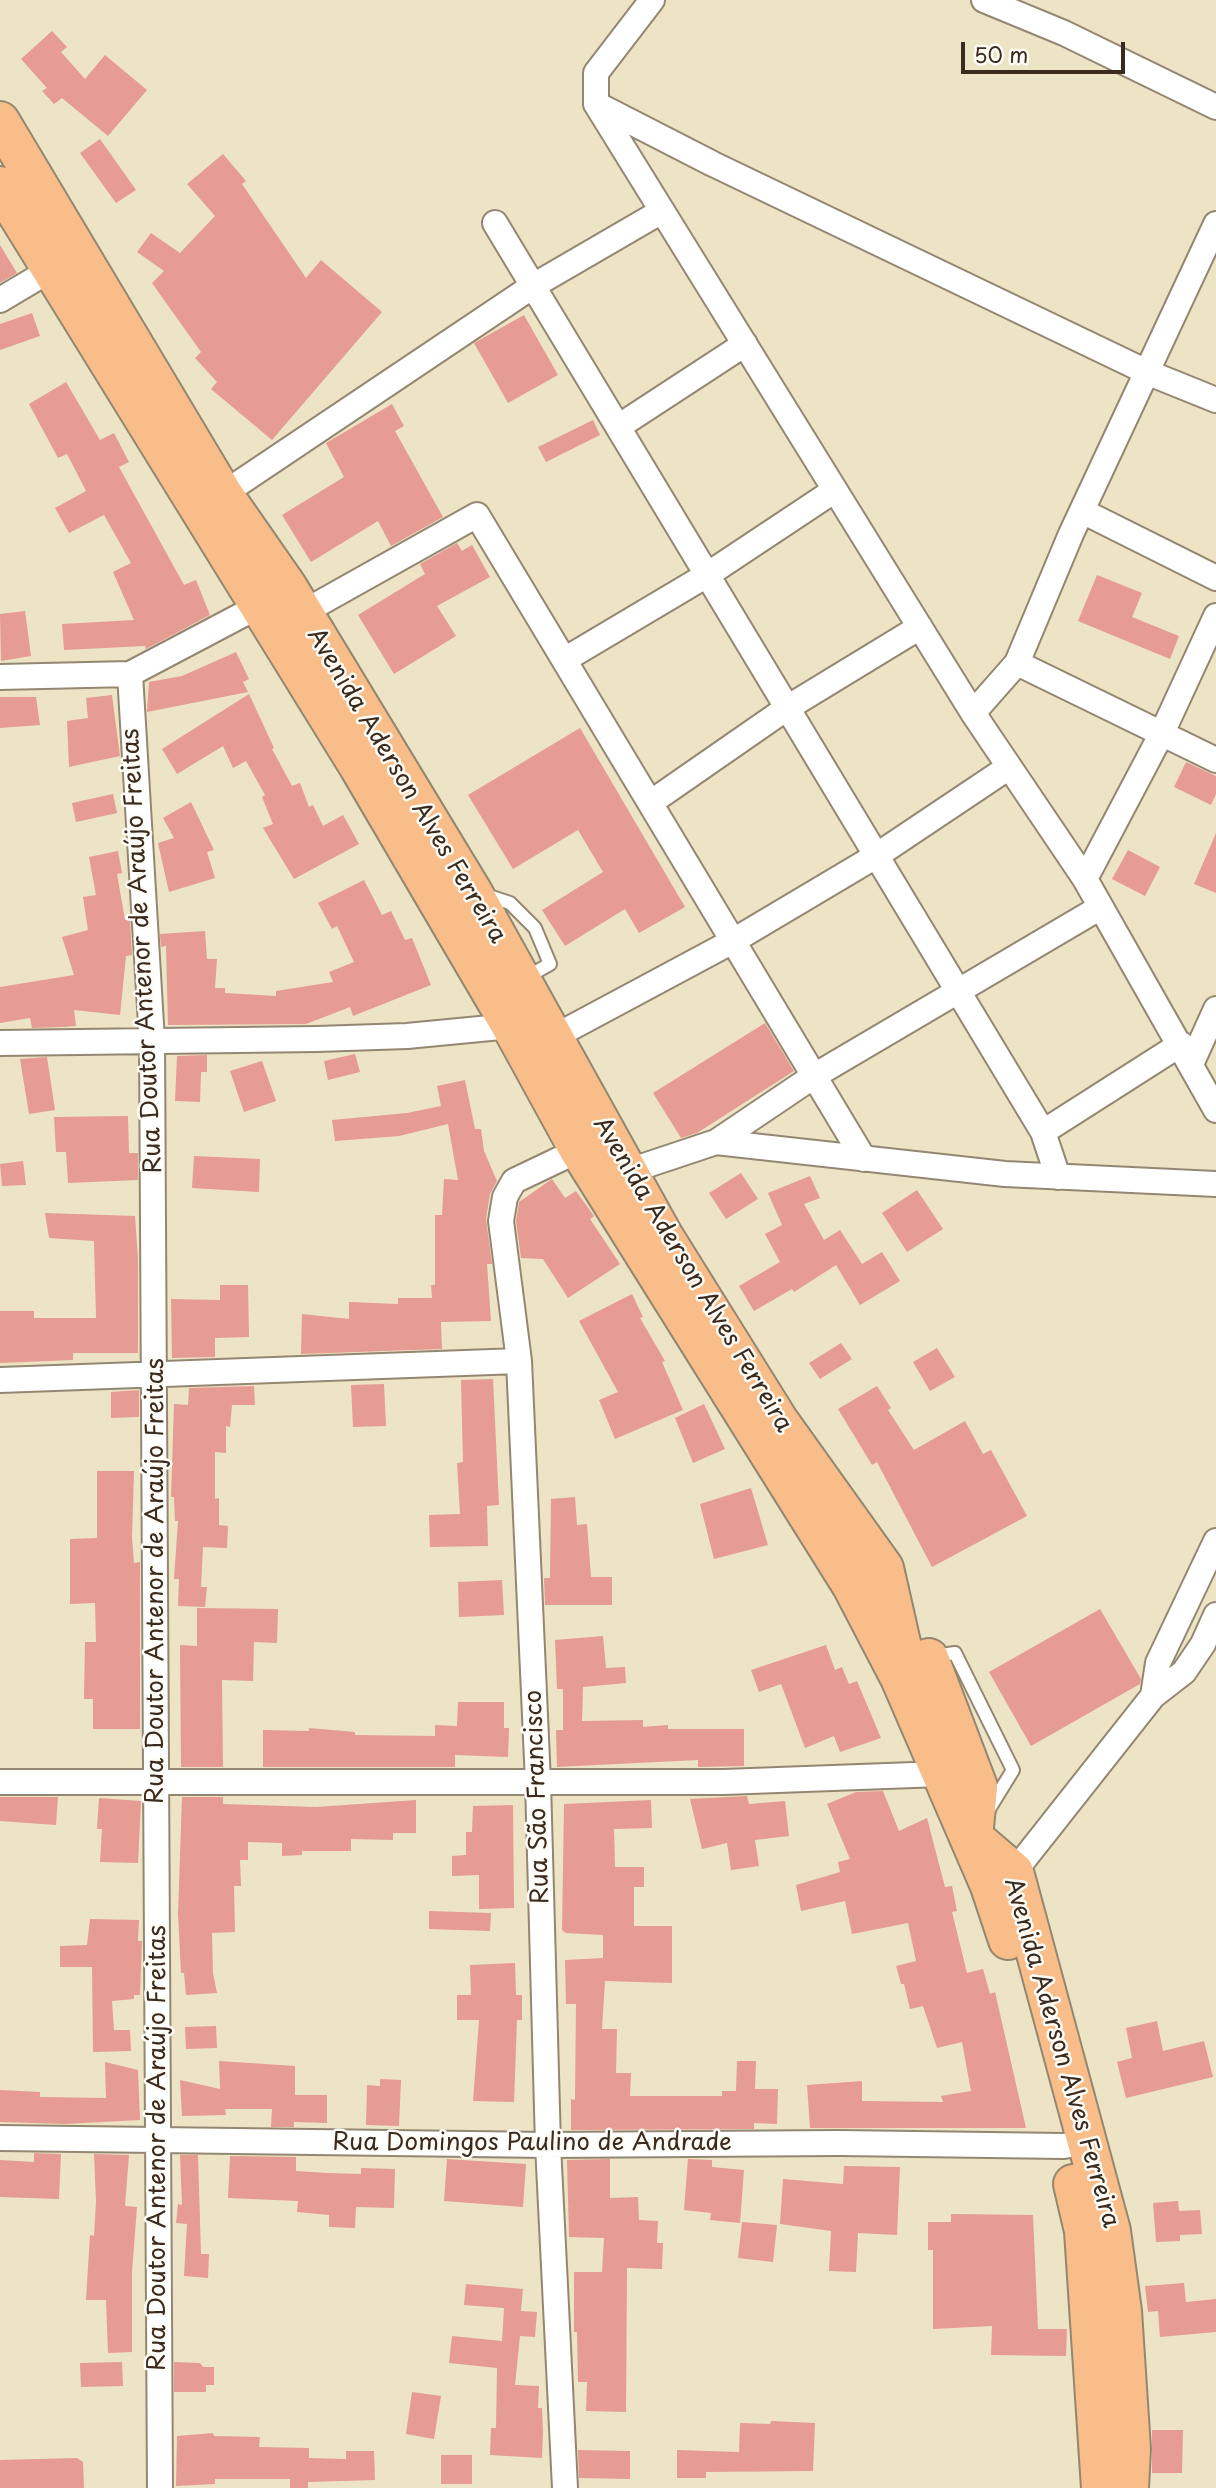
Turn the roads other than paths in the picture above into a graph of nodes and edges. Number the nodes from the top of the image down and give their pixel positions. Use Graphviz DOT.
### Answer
graph roads {
  1 [pos="652,0"];
  2 [pos="984,0"];
  3 [pos="596,104"];
  4 [pos="1216,107"];
  5 [pos="0,121"];
  6 [pos="0,186"];
  7 [pos="662,211"];
  8 [pos="495,223"];
  9 [pos="1216,224"];
  10 [pos="65,262"];
  11 [pos="533,286"];
  12 [pos="0,300"];
  13 [pos="745,344"];
  14 [pos="1149,373"];
  15 [pos="1216,400"];
  16 [pos="618,427"];
  17 [pos="835,490"];
  18 [pos="222,494"];
  19 [pos="1082,511"];
  20 [pos="707,575"];
  21 [pos="1216,578"];
  22 [pos="259,606"];
  23 [pos="302,613"];
  24 [pos="1216,615"];
  25 [pos="920,627"];
  26 [pos="564,660"];
  27 [pos="1017,663"];
  28 [pos="130,674"];
  29 [pos="0,677"];
  30 [pos="787,708"];
  31 [pos="973,713"];
  32 [pos="1162,733"];
  33 [pos="1216,760"];
  34 [pos="1009,767"];
  35 [pos="650,803"];
  36 [pos="876,856"];
  37 [pos="1085,879"];
  38 [pos="1101,907"];
  39 [pos="733,941"];
  40 [pos="958,992"];
  41 [pos="1216,1009"];
  42 [pos="511,1026"];
  43 [pos="552,1038"];
  44 [pos="152,1041"];
  45 [pos="0,1043"];
  46 [pos="1186,1053"];
  47 [pos="814,1076"];
  48 [pos="1216,1110"];
  49 [pos="1042,1132"];
  50 [pos="716,1142"];
  51 [pos="579,1150"];
  52 [pos="863,1158"];
  53 [pos="626,1172"];
  54 [pos="1058,1177"];
  55 [pos="1216,1184"];
  56 [pos="519,1361"];
  57 [pos="156,1377"];
  58 [pos="0,1380"];
  59 [pos="767,1429"];
  60 [pos="1216,1541"];
  61 [pos="1216,1615"];
  62 [pos="1153,1696"];
  63 [pos="941,1774"];
  64 [pos="0,1782"];
  65 [pos="157,1782"];
  66 [pos="538,1782"];
  67 [pos="1002,1879"];
  68 [pos="0,2138"];
  69 [pos="159,2140"];
  70 [pos="1076,2144"];
  71 [pos="548,2145"];
  72 [pos="160,2488"];
  73 [pos="565,2488"];
  74 [pos="1101,2488"];
  75 [pos="1129,2488"];
  1 -- 3 [label="street"];
  2 -- 4 [label="street"];
  3 -- 7 [label="street"];
  3 -- 14 [label="street"];
  5 -- 10 [label="main road, Avenida Aderson Alves Ferreira"];
  6 -- 10 [label="main road, Avenida Aderson Alves Ferreira"];
  7 -- 11 [label="street"];
  7 -- 13 [label="street"];
  8 -- 11 [label="street"];
  9 -- 14 [label="street"];
  10 -- 12 [label="street"];
  10 -- 18 [label="main road, Avenida Aderson Alves Ferreira"];
  10 -- 22 [label="main road, Avenida Aderson Alves Ferreira"];
  11 -- 16 [label="street"];
  11 -- 18 [label="street"];
  13 -- 16 [label="street"];
  13 -- 17 [label="street"];
  14 -- 15 [label="street"];
  14 -- 19 [label="street"];
  16 -- 20 [label="street"];
  17 -- 20 [label="street"];
  17 -- 25 [label="street"];
  18 -- 23 [label="main road, Avenida Aderson Alves Ferreira"];
  19 -- 21 [label="street"];
  19 -- 27 [label="street"];
  20 -- 26 [label="street"];
  20 -- 30 [label="street"];
  22 -- 28 [label="street"];
  22 -- 42 [label="main road, Avenida Aderson Alves Ferreira"];
  23 -- 26 [label="street"];
  23 -- 43 [label="main road, Avenida Aderson Alves Ferreira"];
  24 -- 32 [label="street"];
  25 -- 30 [label="street"];
  25 -- 31 [label="street"];
  26 -- 35 [label="street"];
  27 -- 31 [label="street"];
  27 -- 32 [label="street"];
  28 -- 29 [label="street"];
  28 -- 44 [label="street, Rua Doutor Antenor de Araújo Freitas"];
  30 -- 35 [label="street"];
  30 -- 36 [label="street"];
  31 -- 34 [label="street"];
  32 -- 33 [label="street"];
  32 -- 37 [label="street"];
  34 -- 36 [label="street"];
  34 -- 37 [label="street"];
  35 -- 39 [label="street"];
  36 -- 39 [label="street"];
  36 -- 40 [label="street"];
  37 -- 38 [label="street"];
  38 -- 40 [label="street"];
  38 -- 46 [label="street"];
  39 -- 43 [label="street"];
  39 -- 47 [label="street"];
  40 -- 47 [label="street"];
  40 -- 49 [label="street"];
  41 -- 46 [label="street"];
  42 -- 44 [label="street"];
  42 -- 51 [label="main road, Avenida Aderson Alves Ferreira"];
  43 -- 53 [label="main road, Avenida Aderson Alves Ferreira"];
  44 -- 45 [label="street"];
  44 -- 57 [label="street, Rua Doutor Antenor de Araújo Freitas"];
  46 -- 48 [label="street"];
  46 -- 49 [label="street"];
  47 -- 50 [label="street"];
  47 -- 52 [label="street"];
  49 -- 54 [label="street"];
  50 -- 52 [label="street"];
  50 -- 53 [label="street"];
  51 -- 56 [label="street, Rua São Francisco"];
  51 -- 59 [label="main road, Avenida Aderson Alves Ferreira"];
  52 -- 54 [label="street"];
  53 -- 59 [label="main road, Avenida Aderson Alves Ferreira"];
  54 -- 55 [label="street"];
  56 -- 57 [label="street"];
  56 -- 66 [label="street, Rua São Francisco"];
  57 -- 58 [label="street"];
  57 -- 65 [label="street, Rua Doutor Antenor de Araújo Freitas"];
  59 -- 63 [label="main road, Avenida Aderson Alves Ferreira"];
  59 -- 67 [label="main road, Avenida Aderson Alves Ferreira"];
  60 -- 62 [label="street"];
  61 -- 62 [label="street"];
  62 -- 67 [label="street"];
  63 -- 66 [label="street"];
  63 -- 67 [label="main road, Avenida Aderson Alves Ferreira"];
  64 -- 65 [label="street"];
  65 -- 66 [label="street"];
  65 -- 69 [label="street, Rua Doutor Antenor de Araújo Freitas"];
  66 -- 71 [label="street, Rua São Francisco"];
  67 -- 70 [label="main road, Avenida Aderson Alves Ferreira"];
  68 -- 69 [label="street, Rua Domingos Paulino de Andrade"];
  69 -- 71 [label="street, Rua Domingos Paulino de Andrade"];
  69 -- 72 [label="street, Rua Doutor Antenor de Araújo Freitas"];
  70 -- 71 [label="street, Rua Domingos Paulino de Andrade"];
  70 -- 74 [label="main road, Avenida Aderson Alves Ferreira"];
  70 -- 75 [label="main road, Avenida Aderson Alves Ferreira"];
  71 -- 73 [label="street, Rua São Francisco"];
}
